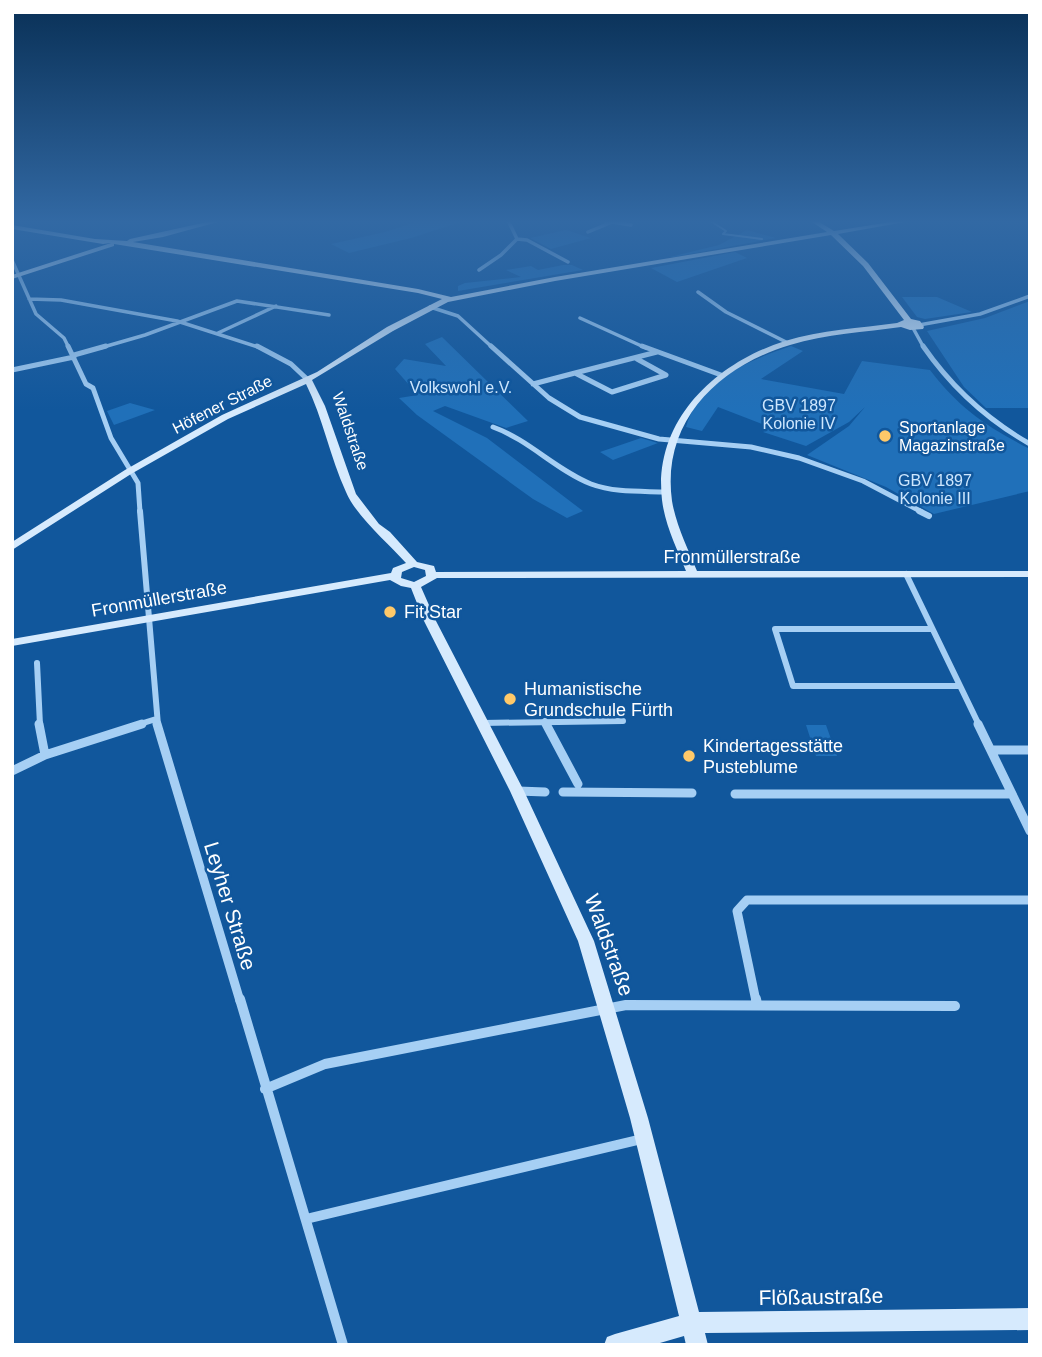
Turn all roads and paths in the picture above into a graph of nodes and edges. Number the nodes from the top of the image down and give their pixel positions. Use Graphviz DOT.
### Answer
graph roads {
  1 [pos="20,283"];
  2 [pos="376,283"];
  3 [pos="540,283"];
  4 [pos="881,283"];
  5 [pos="698,292"];
  6 [pos="1030,296"];
  7 [pos="29,299"];
  8 [pos="451,299"];
  9 [pos="275,306"];
  10 [pos="430,307"];
  11 [pos="329,315"];
  12 [pos="580,318"];
  13 [pos="179,323"];
  14 [pos="910,325"];
  15 [pos="218,333"];
  16 [pos="788,343"];
  17 [pos="657,352"];
  18 [pos="74,356"];
  19 [pos="637,359"];
  20 [pos="12,370"];
  21 [pos="575,373"];
  22 [pos="721,374"];
  23 [pos="308,380"];
  24 [pos="533,384"];
  25 [pos="493,426"];
  26 [pos="672,440"];
  27 [pos="1030,444"];
  28 [pos="128,472"];
  29 [pos="666,492"];
  30 [pos="929,516"];
  31 [pos="378,530"];
  32 [pos="12,547"];
  33 [pos="414,564"];
  34 [pos="397,572"];
  35 [pos="693,574"];
  36 [pos="906,574"];
  37 [pos="1030,574"];
  38 [pos="433,575"];
  39 [pos="415,585"];
  40 [pos="150,619"];
  41 [pos="932,629"];
  42 [pos="12,643"];
  43 [pos="37,663"];
  44 [pos="960,686"];
  45 [pos="156,719"];
  46 [pos="545,721"];
  47 [pos="623,721"];
  48 [pos="482,723"];
  49 [pos="991,750"];
  50 [pos="1030,750"];
  51 [pos="45,755"];
  52 [pos="12,771"];
  53 [pos="578,784"];
  54 [pos="517,791"];
  55 [pos="545,792"];
  56 [pos="563,792"];
  57 [pos="692,793"];
  58 [pos="735,794"];
  59 [pos="1012,794"];
  60 [pos="1026,814"];
  61 [pos="1030,831"];
  62 [pos="1030,900"];
  63 [pos="757,1004"];
  64 [pos="955,1006"];
  65 [pos="607,1008"];
  66 [pos="265,1088"];
  67 [pos="645,1139"];
  68 [pos="306,1219"];
  69 [pos="1030,1319"];
  70 [pos="692,1323"];
  71 [pos="343,1345"];
  72 [pos="615,1345"];
  73 [pos="697,1345"];
  1 -- 7 [label="street, Leyher Straße"];
  2 -- 8 [label="main road"];
  3 -- 8 [label="main road"];
  4 -- 14 [label="main road"];
  5 -- 16 [label="street"];
  6 -- 14 [label="street"];
  7 -- 13 [label="street"];
  7 -- 18 [label="street, Leyher Straße"];
  8 -- 10 [label="main road, Höfener Straße"];
  9 -- 11 [label="street"];
  9 -- 13 [label="street"];
  9 -- 15 [label="street"];
  10 -- 23 [label="main road, Höfener Straße"];
  10 -- 24 [label="street"];
  12 -- 17 [label="street"];
  13 -- 15 [label="street"];
  13 -- 18 [label="street"];
  14 -- 16 [label="main road"];
  14 -- 27 [label="street"];
  15 -- 23 [label="street"];
  16 -- 22 [label="main road"];
  17 -- 19 [label="street"];
  17 -- 22 [label="street"];
  18 -- 20 [label="street"];
  18 -- 28 [label="street, Leyher Straße"];
  19 -- 21 [label="street"];
  19 -- 21 [label="street"];
  21 -- 24 [label="street"];
  22 -- 26 [label="main road"];
  23 -- 28 [label="main road, Höfener Straße"];
  23 -- 31 [label="street, Waldstraße"];
  24 -- 26 [label="street"];
  25 -- 29 [label="street"];
  26 -- 29 [label="main road"];
  26 -- 30 [label="street"];
  28 -- 32 [label="main road, Höfener Straße"];
  28 -- 40 [label="street, Leyher Straße"];
  29 -- 35 [label="main road"];
  31 -- 33 [label="main road, Waldstraße"];
  31 -- 34 [label="main road, Waldstraße"];
  33 -- 34 [label="main road, Fronmüllerstraße"];
  33 -- 38 [label="main road, Waldstraße"];
  34 -- 39 [label="main road"];
  34 -- 40 [label="main road, Fronmüllerstraße"];
  35 -- 36 [label="main road, Fronmüllerstraße"];
  35 -- 38 [label="street, Fronmüllerstraße"];
  36 -- 37 [label="main road, Fronmüllerstraße"];
  36 -- 41 [label="street"];
  38 -- 39 [label="main road"];
  39 -- 48 [label="main road, Waldstraße"];
  40 -- 42 [label="main road, Fronmüllerstraße"];
  40 -- 45 [label="street, Leyher Straße"];
  41 -- 44 [label="street"];
  41 -- 44 [label="street"];
  43 -- 51 [label="street"];
  44 -- 49 [label="street"];
  45 -- 51 [label="street"];
  45 -- 66 [label="street, Leyher Straße"];
  46 -- 47 [label="street"];
  46 -- 48 [label="street"];
  46 -- 53 [label="street"];
  48 -- 54 [label="main road, Waldstraße"];
  49 -- 50 [label="street"];
  49 -- 59 [label="street"];
  51 -- 52 [label="street"];
  54 -- 55 [label="street"];
  54 -- 65 [label="main road, Waldstraße"];
  56 -- 57 [label="street"];
  58 -- 59 [label="street"];
  59 -- 60 [label="street"];
  60 -- 61 [label="street"];
  62 -- 63 [label="street"];
  63 -- 64 [label="street"];
  63 -- 65 [label="street"];
  65 -- 66 [label="street"];
  65 -- 67 [label="street, Waldstraße"];
  66 -- 68 [label="street, Leyher Straße"];
  67 -- 68 [label="street"];
  67 -- 70 [label="main road, Waldstraße"];
  68 -- 71 [label="street, Leyher Straße"];
  69 -- 70 [label="main road, Flößaustraße"];
  70 -- 72 [label="street, Flößaustraße"];
  70 -- 73 [label="main road, Waldstraße"];
}
